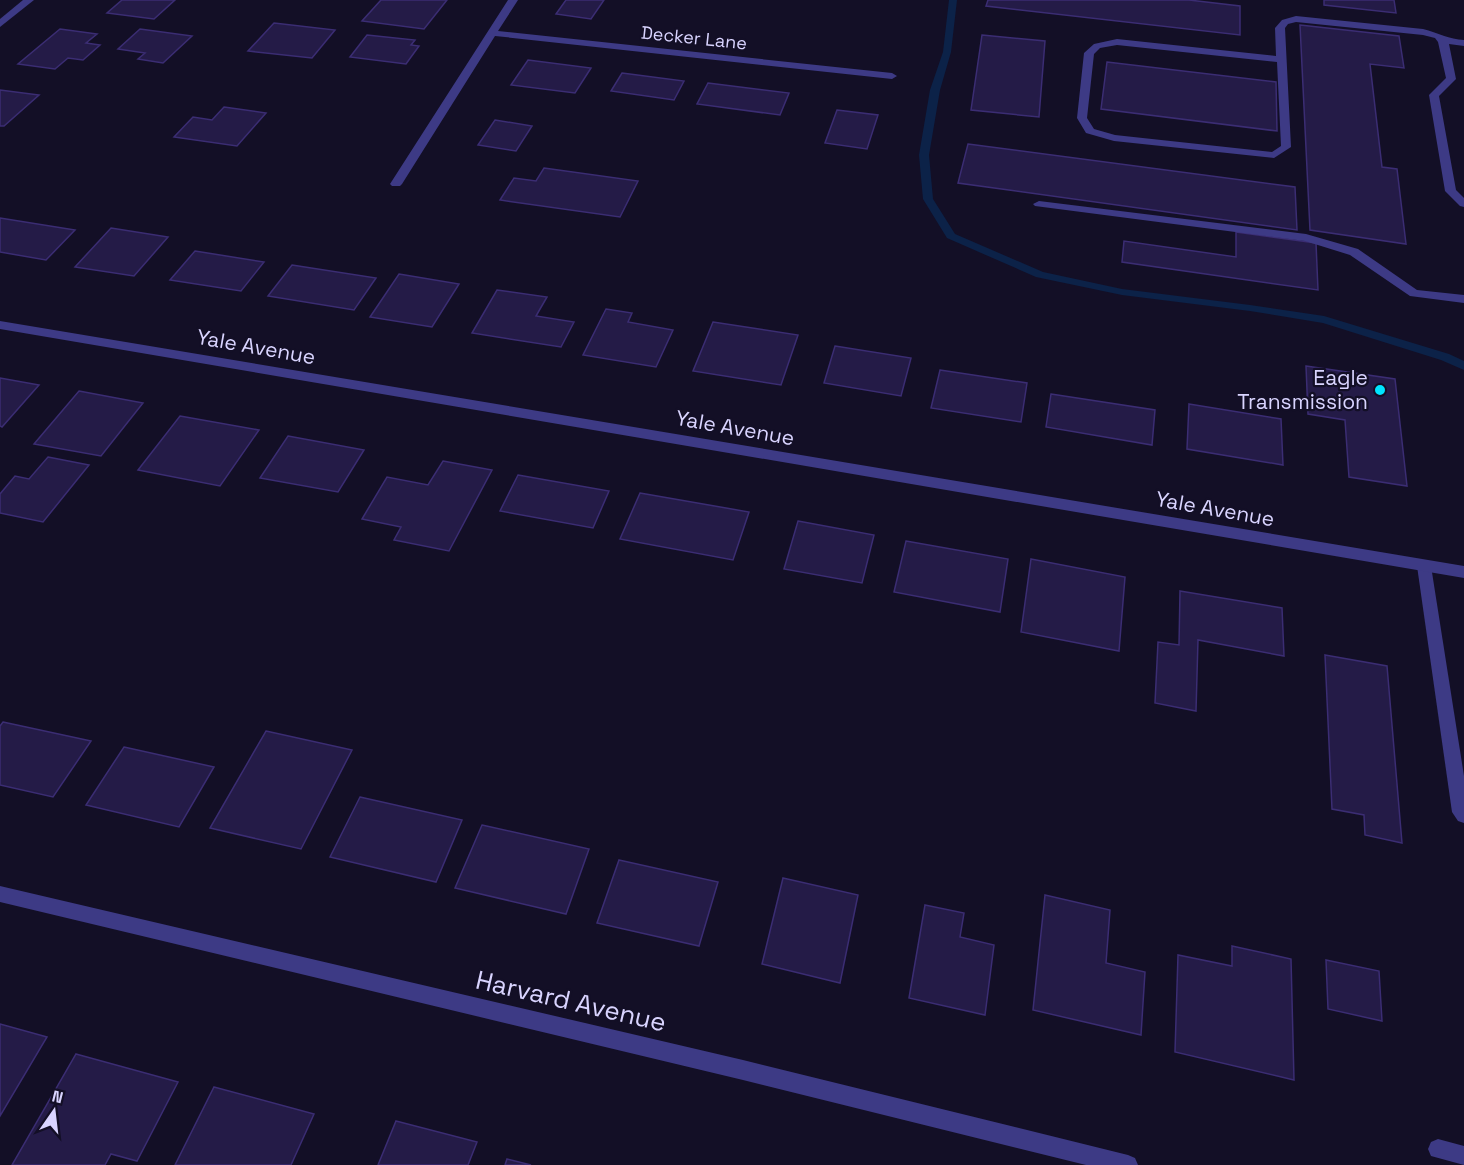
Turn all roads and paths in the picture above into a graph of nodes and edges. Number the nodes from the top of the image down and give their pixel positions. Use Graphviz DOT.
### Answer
graph roads {
  1 [pos="29,0"];
  2 [pos="513,0"];
  3 [pos="0,24"];
  4 [pos="492,33"];
  5 [pos="1443,41"];
  6 [pos="1464,44"];
  7 [pos="1282,60"];
  8 [pos="892,76"];
  9 [pos="1451,79"];
  10 [pos="1464,80"];
  11 [pos="396,184"];
  12 [pos="1039,204"];
  13 [pos="1464,204"];
  14 [pos="1464,299"];
  15 [pos="0,324"];
  16 [pos="1424,566"];
  17 [pos="1464,572"];
  18 [pos="1464,816"];
  19 [pos="0,894"];
  20 [pos="1438,1149"];
  21 [pos="1464,1156"];
  22 [pos="1128,1165"];
  1 -- 3 [label="street"];
  2 -- 4 [label="street"];
  4 -- 8 [label="street, Decker Lane"];
  4 -- 11 [label="street"];
  5 -- 6 [label="street"];
  5 -- 7 [label="street"];
  5 -- 9 [label="street"];
  7 -- 7 [label="street"];
  9 -- 10 [label="street"];
  9 -- 13 [label="street"];
  12 -- 14 [label="street"];
  15 -- 16 [label="street, Yale Avenue"];
  16 -- 17 [label="street, Yale Avenue"];
  16 -- 18 [label="street"];
  19 -- 22 [label="street, Harvard Avenue"];
  20 -- 21 [label="street"];
}
